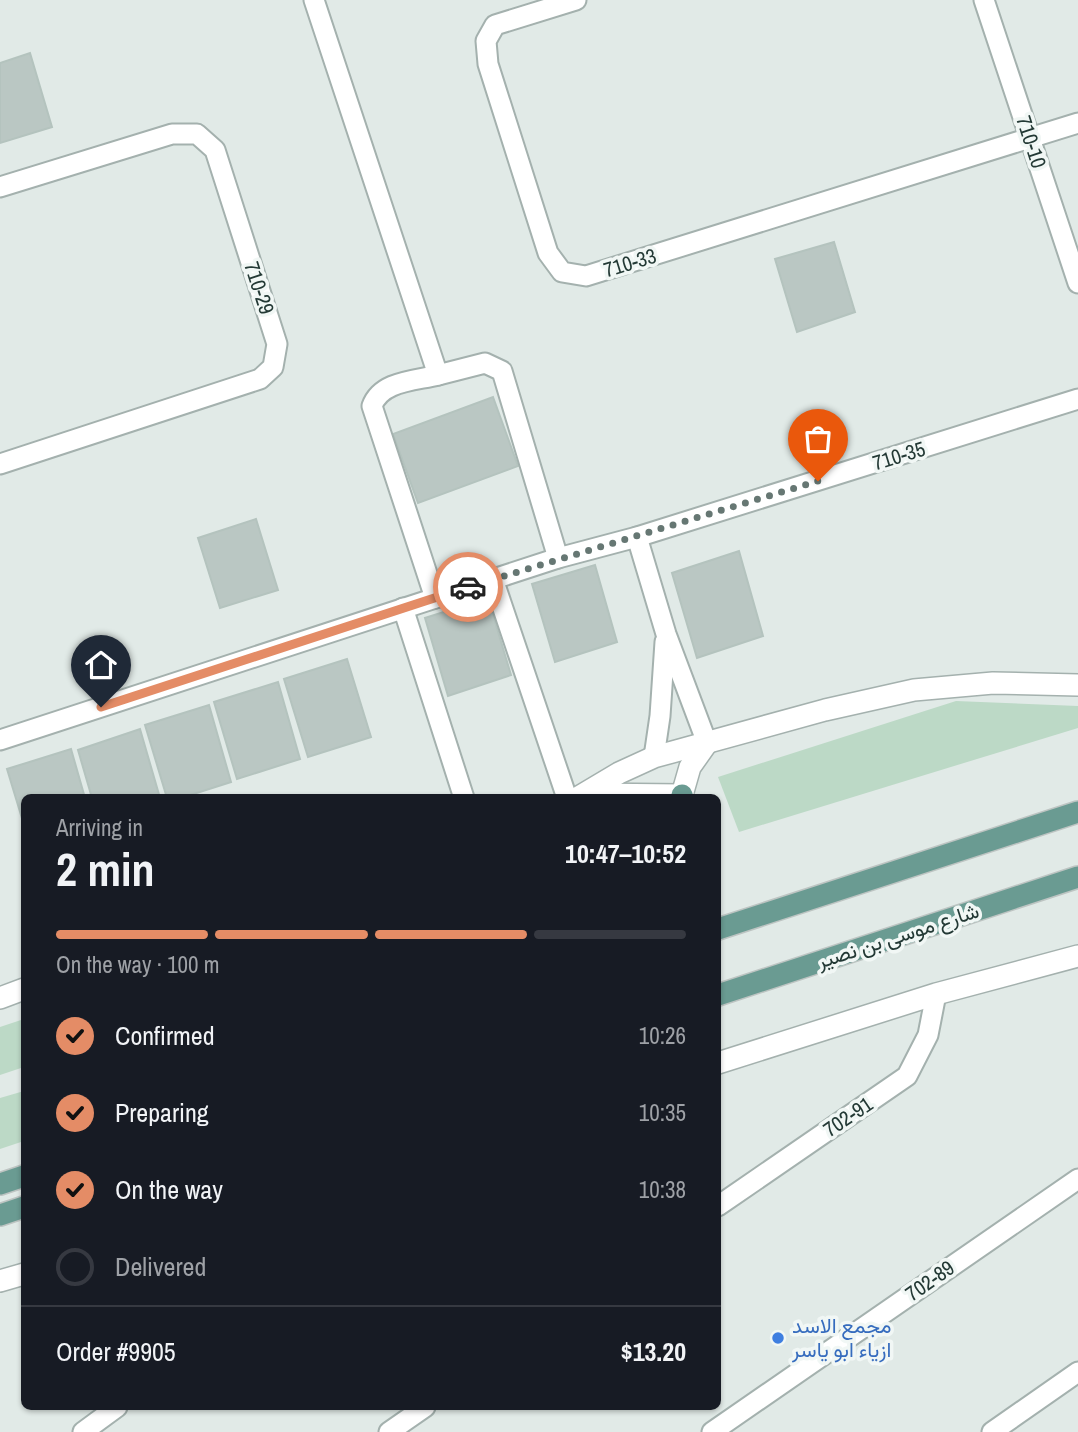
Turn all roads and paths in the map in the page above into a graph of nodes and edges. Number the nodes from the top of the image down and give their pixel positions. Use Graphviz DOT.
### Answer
graph roads {
  1 [pos="314,0"];
  2 [pos="576,0"];
  3 [pos="984,0"];
  4 [pos="1078,123"];
  5 [pos="1030,139"];
  6 [pos="0,187"];
  7 [pos="1078,283"];
  8 [pos="438,375"];
  9 [pos="1078,400"];
  10 [pos="0,464"];
  11 [pos="637,537"];
  12 [pos="558,558"];
  13 [pos="493,579"];
  14 [pos="435,598"];
  15 [pos="403,608"];
  16 [pos="666,634"];
  17 [pos="1078,685"];
  18 [pos="0,740"];
  19 [pos="707,743"];
  20 [pos="654,757"];
  21 [pos="463,794"];
  22 [pos="576,794"];
  23 [pos="582,794"];
  24 [pos="683,794"];
  25 [pos="1078,812"];
  26 [pos="1078,877"];
  27 [pos="721,928"];
  28 [pos="1078,956"];
  29 [pos="21,990"];
  30 [pos="721,994"];
  31 [pos="936,995"];
  32 [pos="0,998"];
  33 [pos="721,1062"];
  34 [pos="21,1177"];
  35 [pos="1078,1179"];
  36 [pos="0,1184"];
  37 [pos="721,1204"];
  38 [pos="21,1208"];
  39 [pos="0,1215"];
  40 [pos="21,1275"];
  41 [pos="0,1282"];
  42 [pos="1078,1372"];
  43 [pos="113,1410"];
  44 [pos="421,1410"];
  45 [pos="83,1432"];
  46 [pos="388,1432"];
  47 [pos="712,1432"];
  48 [pos="992,1432"];
  1 -- 8 [label="street"];
  2 -- 5 [label="street, 710-33"];
  3 -- 5 [label="street, 710-10"];
  4 -- 5 [label="street, 710-33"];
  5 -- 7 [label="street, 710-10"];
  6 -- 10 [label="street, 710-29"];
  8 -- 12 [label="street"];
  8 -- 14 [label="street"];
  9 -- 11 [label="street, 710-35"];
  11 -- 12 [label="street, 710-35"];
  11 -- 16 [label="street"];
  12 -- 13 [label="street, 710-35"];
  13 -- 14 [label="street, 710-35"];
  13 -- 22 [label="street"];
  14 -- 15 [label="street, 710-35"];
  15 -- 18 [label="street, 710-35"];
  15 -- 21 [label="street"];
  16 -- 19 [label="street"];
  16 -- 20 [label="street"];
  17 -- 19 [label="street"];
  19 -- 20 [label="street"];
  19 -- 24 [label="street"];
  20 -- 23 [label="street"];
  25 -- 27 [label="main road"];
  26 -- 30 [label="main road, شارع موسى بن نصير"];
  28 -- 31 [label="street"];
  29 -- 32 [label="street"];
  31 -- 33 [label="street"];
  31 -- 37 [label="street, 702-91"];
  34 -- 36 [label="main road"];
  35 -- 47 [label="street, 702-89"];
  38 -- 39 [label="main road"];
  40 -- 41 [label="street"];
  42 -- 48 [label="street"];
  43 -- 45 [label="street"];
  44 -- 46 [label="street"];
}
